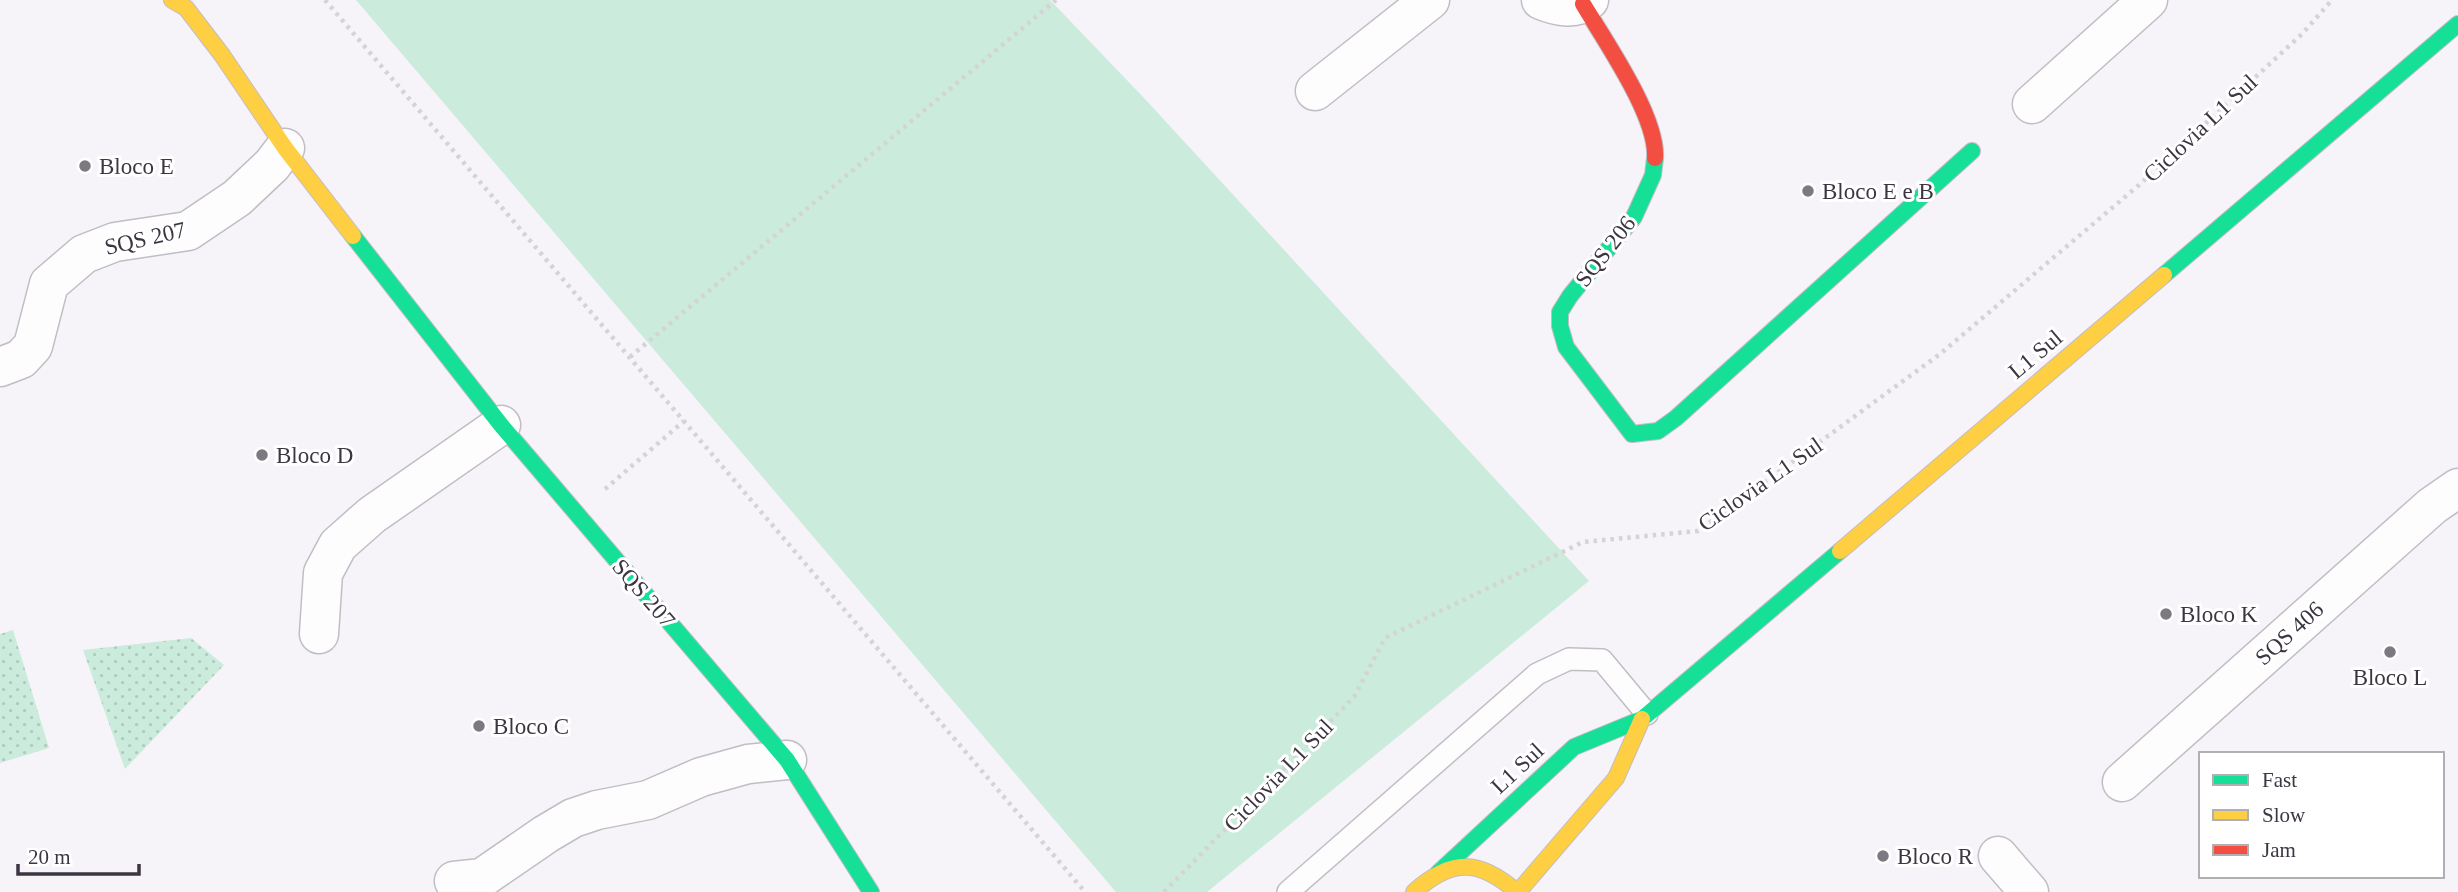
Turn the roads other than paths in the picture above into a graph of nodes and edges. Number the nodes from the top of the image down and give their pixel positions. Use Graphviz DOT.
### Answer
graph roads {
  1 [pos="172,0"];
  2 [pos="1430,0"];
  3 [pos="1541,0"];
  4 [pos="2148,0"];
  5 [pos="1586,2"];
  6 [pos="2458,24"];
  7 [pos="1315,91"];
  8 [pos="2032,104"];
  9 [pos="285,148"];
  10 [pos="1972,151"];
  11 [pos="0,367"];
  12 [pos="501,425"];
  13 [pos="2458,488"];
  14 [pos="319,634"];
  15 [pos="1644,716"];
  16 [pos="787,760"];
  17 [pos="2122,782"];
  18 [pos="1998,856"];
  19 [pos="1438,873"];
  20 [pos="454,881"];
  21 [pos="871,892"];
  22 [pos="1288,892"];
  23 [pos="1414,892"];
  24 [pos="1518,892"];
  25 [pos="2029,892"];
  1 -- 9 [label="street, SQS 207"];
  2 -- 7 [label="street"];
  3 -- 5 [label="street, SQS 206"];
  4 -- 8 [label="street"];
  5 -- 10 [label="street, SQS 206"];
  6 -- 15 [label="street, L1 Sul"];
  9 -- 11 [label="street, SQS 207"];
  9 -- 12 [label="street, SQS 207"];
  12 -- 14 [label="street"];
  12 -- 16 [label="street, SQS 207"];
  13 -- 17 [label="street, SQS 406"];
  15 -- 19 [label="street, L1 Sul"];
  15 -- 22 [label="lane"];
  15 -- 24 [label="street, L1 Sul"];
  16 -- 20 [label="street"];
  16 -- 21 [label="street, SQS 207"];
  18 -- 25 [label="street"];
  19 -- 23 [label="street, L1 Sul"];
  19 -- 24 [label="street"];
}
